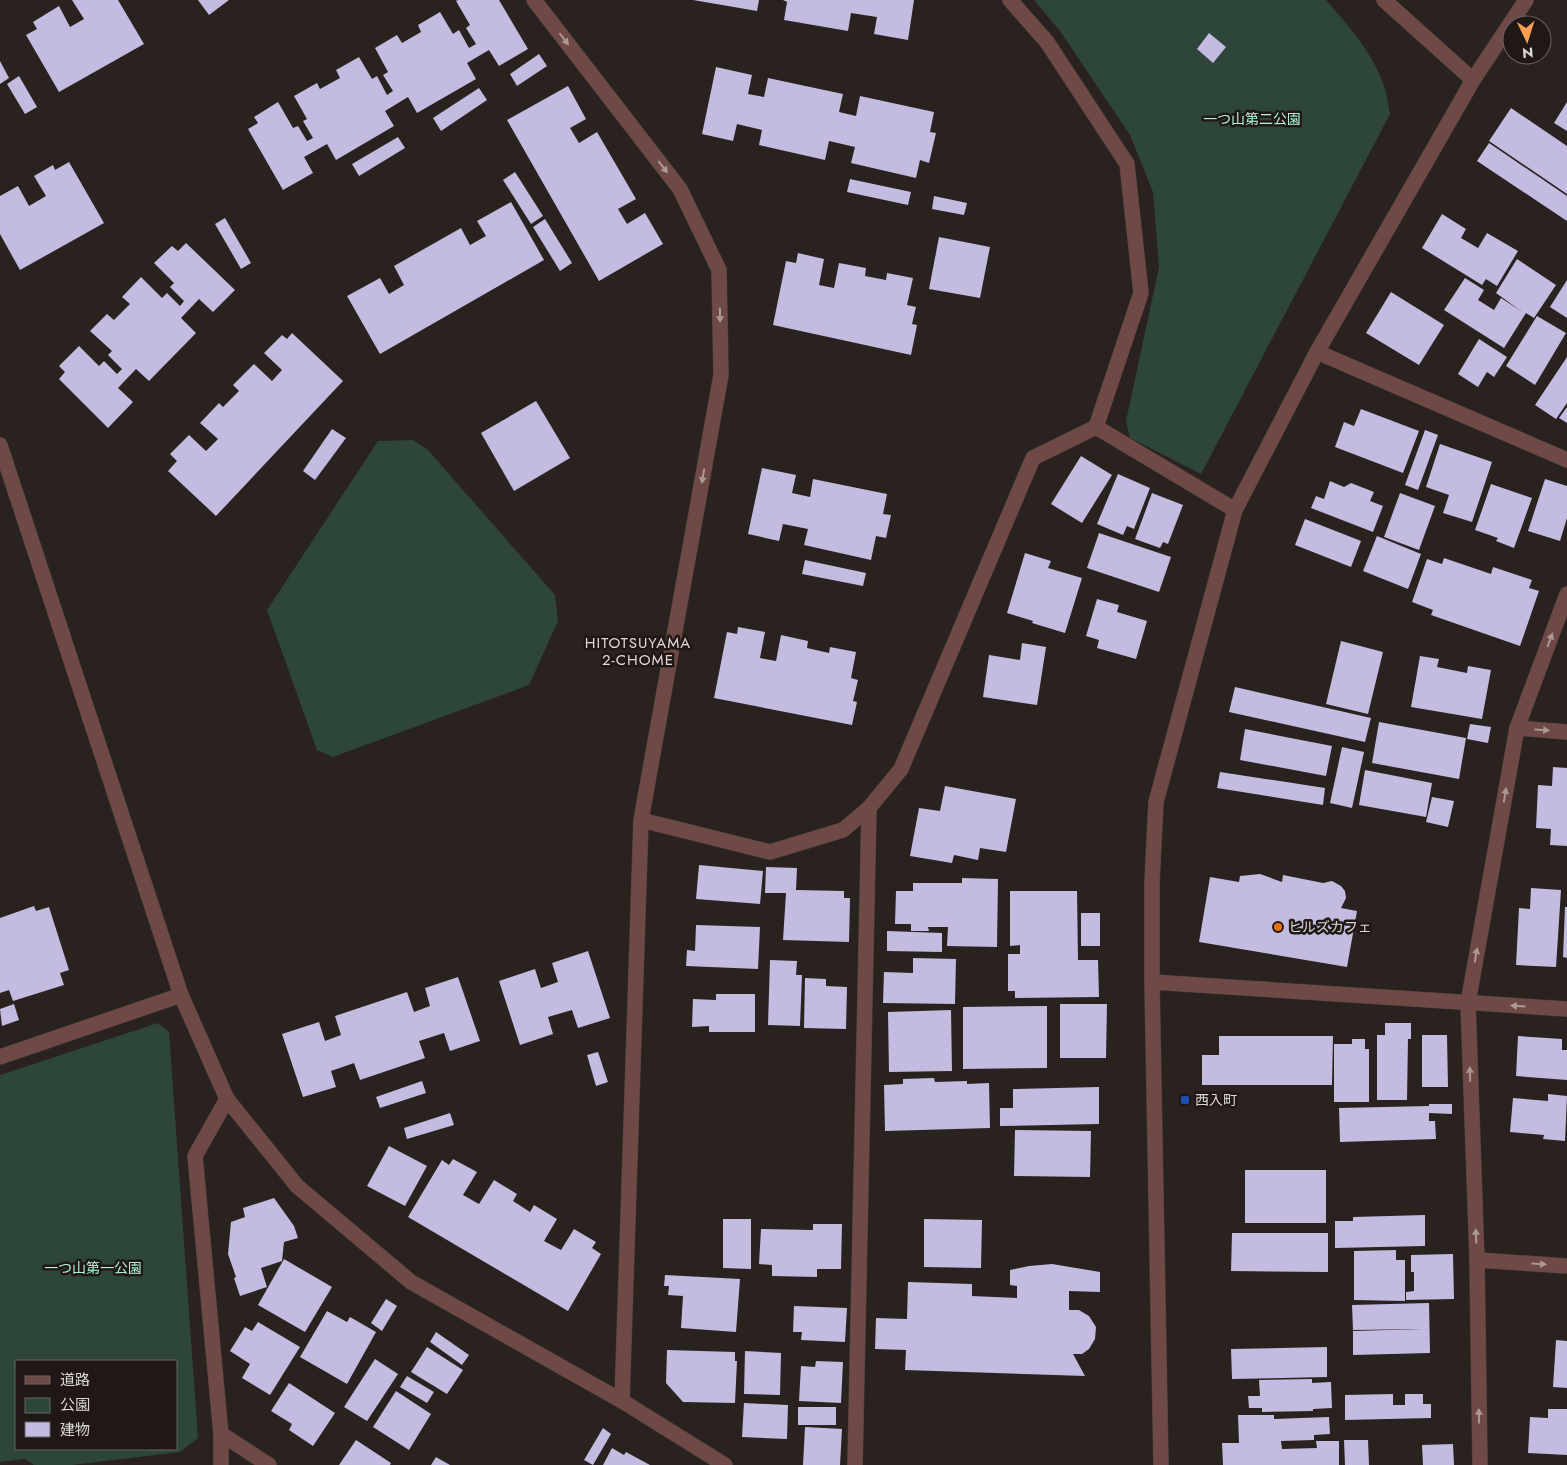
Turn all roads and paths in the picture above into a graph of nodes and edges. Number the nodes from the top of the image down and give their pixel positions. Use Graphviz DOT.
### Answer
graph roads {
  1 [pos="534,0"];
  2 [pos="1010,0"];
  3 [pos="1384,0"];
  4 [pos="1526,0"];
  5 [pos="1473,80"];
  6 [pos="1318,352"];
  7 [pos="1096,427"];
  8 [pos="0,446"];
  9 [pos="1567,460"];
  10 [pos="1235,510"];
  11 [pos="1567,594"];
  12 [pos="1517,728"];
  13 [pos="1567,732"];
  14 [pos="869,808"];
  15 [pos="641,820"];
  16 [pos="1152,982"];
  17 [pos="181,995"];
  18 [pos="1468,1003"];
  19 [pos="1567,1009"];
  20 [pos="0,1057"];
  21 [pos="227,1100"];
  22 [pos="1477,1260"];
  23 [pos="1567,1266"];
  24 [pos="622,1401"];
  25 [pos="221,1434"];
  26 [pos="221,1465"];
  27 [pos="269,1465"];
  28 [pos="725,1465"];
  29 [pos="856,1465"];
  30 [pos="1161,1465"];
  31 [pos="1480,1465"];
  1 -- 15 [label="street, one-way"];
  2 -- 7 [label="street"];
  3 -- 5 [label="street"];
  4 -- 5 [label="street"];
  5 -- 6 [label="street"];
  6 -- 9 [label="street"];
  6 -- 10 [label="street"];
  7 -- 10 [label="street"];
  7 -- 14 [label="street"];
  8 -- 17 [label="street"];
  10 -- 16 [label="street"];
  12 -- 11 [label="street, one-way"];
  12 -- 13 [label="street, one-way"];
  18 -- 12 [label="street, one-way"];
  14 -- 15 [label="street"];
  14 -- 29 [label="street"];
  15 -- 24 [label="street"];
  16 -- 18 [label="street"];
  16 -- 30 [label="street"];
  17 -- 20 [label="street"];
  17 -- 21 [label="street"];
  19 -- 18 [label="street, one-way"];
  22 -- 18 [label="street, one-way"];
  21 -- 24 [label="street"];
  21 -- 25 [label="street"];
  22 -- 23 [label="street, one-way"];
  31 -- 22 [label="street, one-way"];
  24 -- 28 [label="street"];
  25 -- 26 [label="street"];
  25 -- 27 [label="street"];
}
